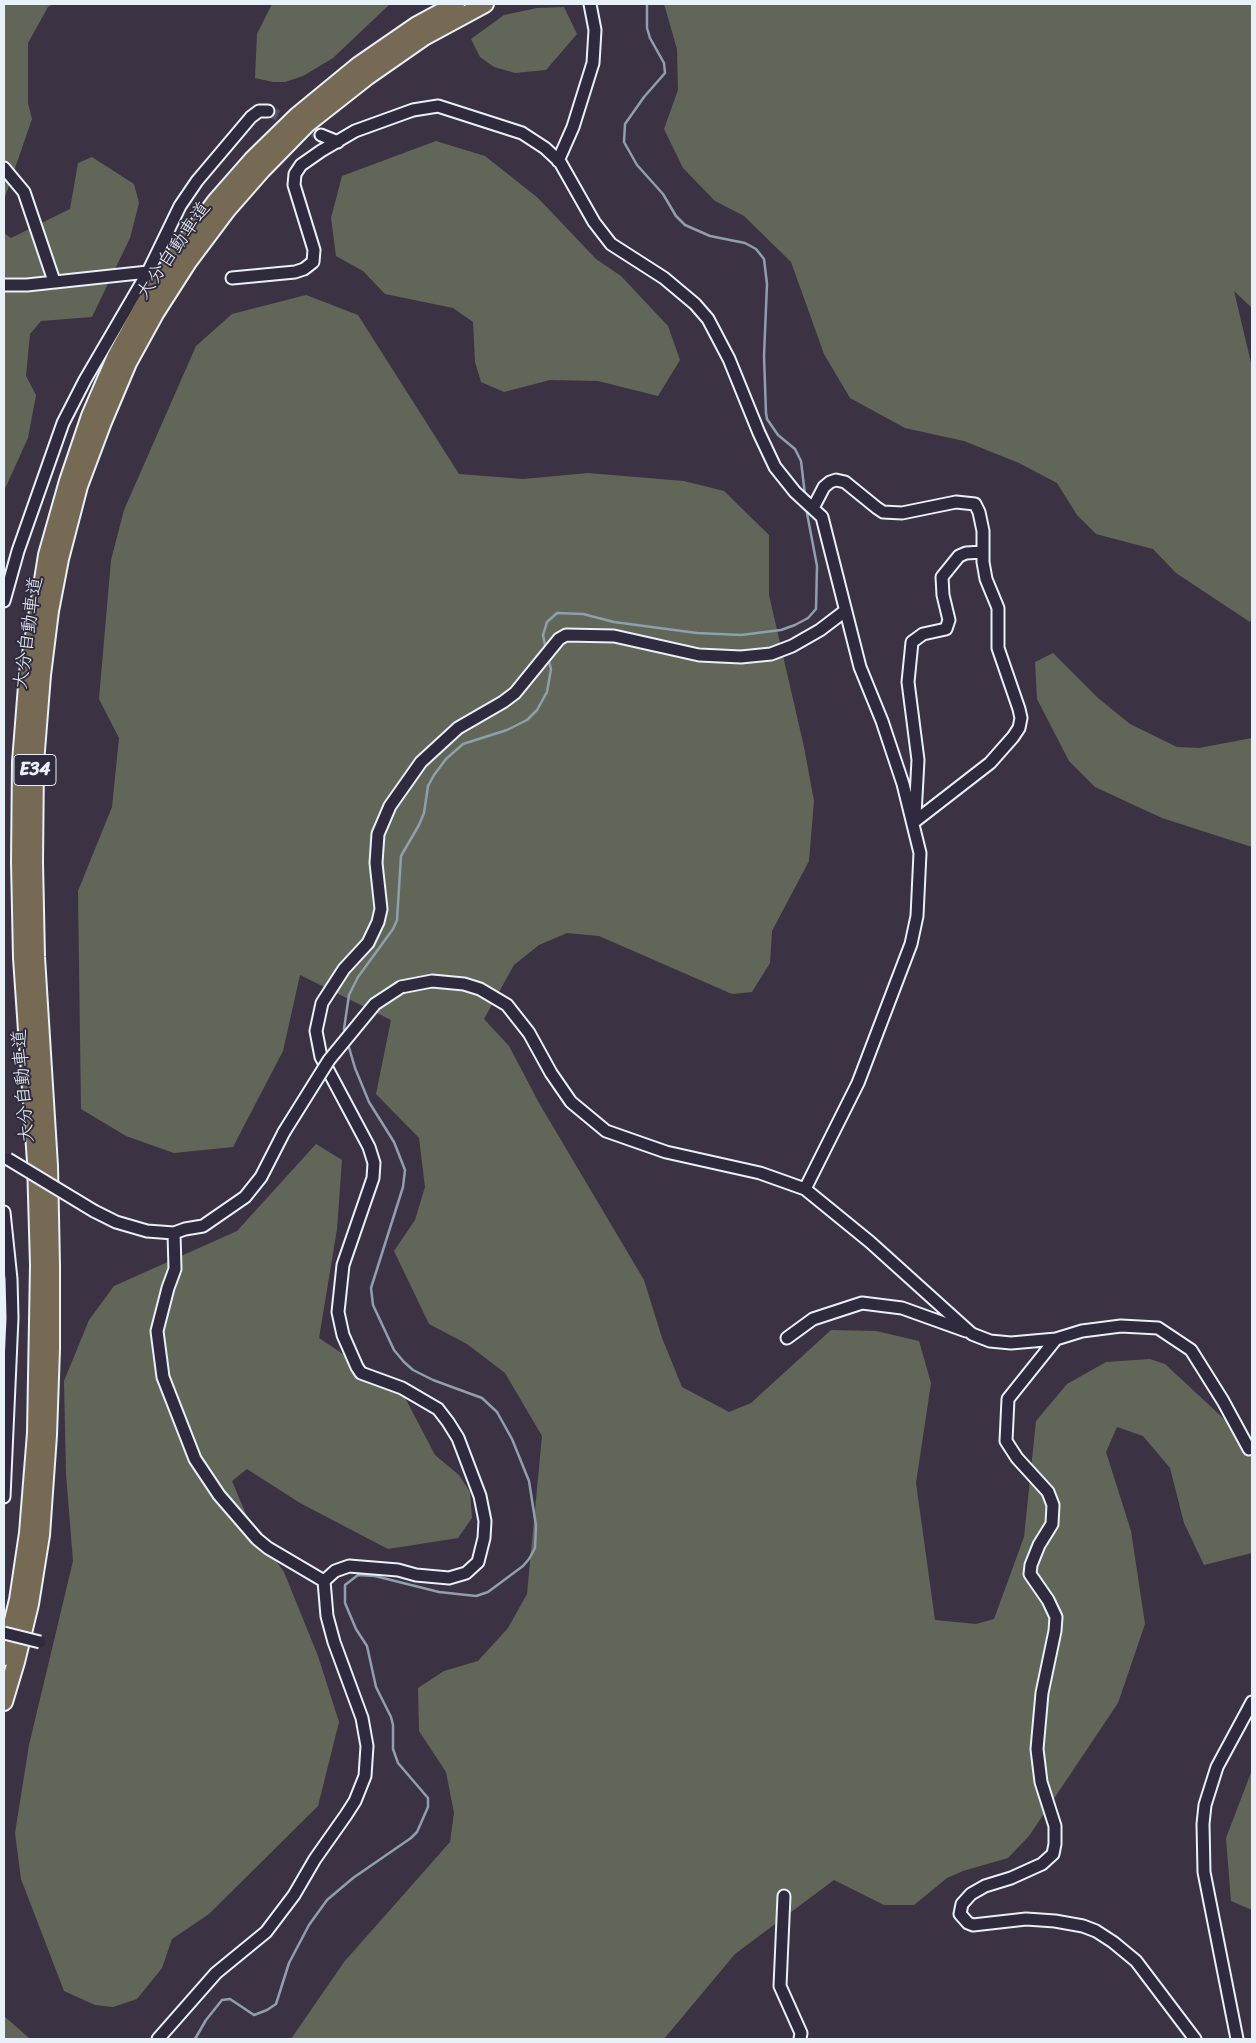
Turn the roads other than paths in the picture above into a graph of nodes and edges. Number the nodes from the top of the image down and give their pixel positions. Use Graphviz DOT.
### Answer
graph roads {
  1 [pos="456,4"];
  2 [pos="486,4"];
  3 [pos="590,4"];
  4 [pos="268,110"];
  5 [pos="321,135"];
  6 [pos="338,142"];
  7 [pos="558,161"];
  8 [pos="4,168"];
  9 [pos="148,272"];
  10 [pos="232,278"];
  11 [pos="54,281"];
  12 [pos="4,285"];
  13 [pos="813,508"];
  14 [pos="983,552"];
  15 [pos="4,601"];
  16 [pos="845,611"];
  17 [pos="914,822"];
  18 [pos="6,1157"];
  19 [pos="805,1189"];
  20 [pos="4,1212"];
  21 [pos="174,1233"];
  22 [pos="972,1334"];
  23 [pos="787,1338"];
  24 [pos="1056,1339"];
  25 [pos="1249,1449"];
  26 [pos="4,1497"];
  27 [pos="324,1581"];
  28 [pos="4,1633"];
  29 [pos="40,1642"];
  30 [pos="4,1657"];
  31 [pos="4,1702"];
  32 [pos="1252,1702"];
  33 [pos="784,1896"];
  34 [pos="158,2039"];
  35 [pos="800,2039"];
  36 [pos="1195,2039"];
  37 [pos="1237,2039"];
  1 -- 30 [label="highway, 大分自動車道 / E34"];
  2 -- 31 [label="highway, 大分自動車道 / E34"];
  3 -- 7 [label="street"];
  4 -- 9 [label="street"];
  5 -- 6 [label="street"];
  6 -- 7 [label="street"];
  6 -- 10 [label="street"];
  7 -- 13 [label="street"];
  8 -- 11 [label="street"];
  9 -- 11 [label="street"];
  9 -- 15 [label="street"];
  11 -- 12 [label="street"];
  13 -- 14 [label="street"];
  13 -- 16 [label="street"];
  14 -- 17 [label="street"];
  14 -- 17 [label="street"];
  16 -- 17 [label="street"];
  16 -- 27 [label="street"];
  17 -- 19 [label="street"];
  18 -- 21 [label="street, bridge"];
  19 -- 21 [label="street, bridge"];
  19 -- 22 [label="street"];
  20 -- 26 [label="street"];
  21 -- 27 [label="street"];
  22 -- 23 [label="street"];
  22 -- 24 [label="street"];
  24 -- 25 [label="street"];
  24 -- 36 [label="street"];
  27 -- 34 [label="street"];
  28 -- 29 [label="street, bridge"];
  32 -- 37 [label="street"];
  33 -- 35 [label="street"];
}
